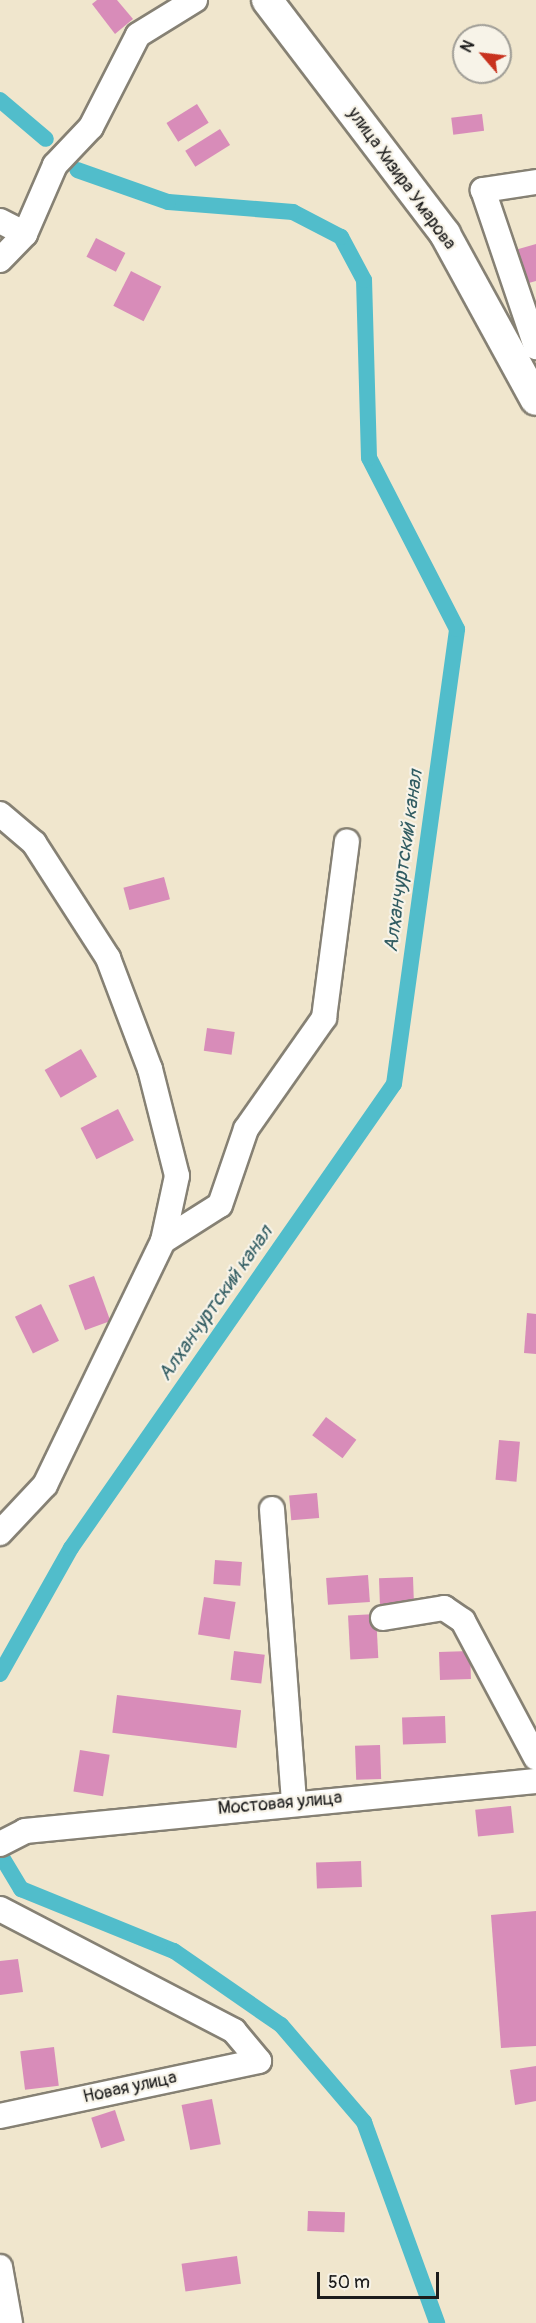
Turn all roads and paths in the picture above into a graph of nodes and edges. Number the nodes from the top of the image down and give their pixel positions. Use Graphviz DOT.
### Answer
graph roads {
  1 [pos="195,0"];
  2 [pos="267,0"];
  3 [pos="536,182"];
  4 [pos="0,221"];
  5 [pos="25,234"];
  6 [pos="0,260"];
  7 [pos="536,347"];
  8 [pos="536,400"];
  9 [pos="0,814"];
  10 [pos="347,841"];
  11 [pos="163,1241"];
  12 [pos="272,1509"];
  13 [pos="0,1533"];
  14 [pos="383,1618"];
  15 [pos="536,1758"];
  16 [pos="536,1781"];
  17 [pos="294,1802"];
  18 [pos="0,1844"];
  19 [pos="0,1909"];
  20 [pos="0,2116"];
  21 [pos="0,2267"];
  22 [pos="10,2323"];
  1 -- 5 [label="street"];
  2 -- 8 [label="main road, улица Хизира Умарова"];
  3 -- 7 [label="street"];
  4 -- 5 [label="street"];
  5 -- 6 [label="street"];
  9 -- 11 [label="street"];
  10 -- 11 [label="street"];
  11 -- 13 [label="street"];
  12 -- 17 [label="street"];
  14 -- 15 [label="street"];
  16 -- 17 [label="street, Мостовая улица"];
  17 -- 18 [label="street, Мостовая улица"];
  19 -- 20 [label="street, Новая улица"];
  21 -- 22 [label="street"];
}
